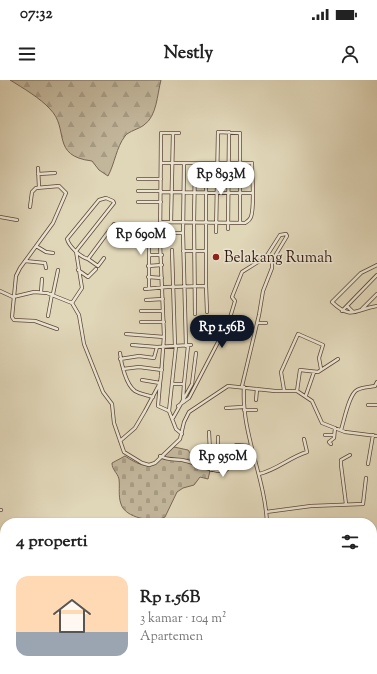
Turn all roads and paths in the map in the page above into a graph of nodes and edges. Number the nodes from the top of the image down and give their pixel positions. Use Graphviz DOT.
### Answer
graph roads {
  1 [pos="229,132"];
  2 [pos="173,133"];
  3 [pos="179,133"];
  4 [pos="161,163"];
  5 [pos="173,163"];
  6 [pos="184,163"];
  7 [pos="195,163"];
  8 [pos="206,163"];
  9 [pos="217,163"];
  10 [pos="229,163"];
  11 [pos="240,163"];
  12 [pos="38,168"];
  13 [pos="55,173"];
  14 [pos="38,174"];
  15 [pos="138,179"];
  16 [pos="161,179"];
  17 [pos="39,187"];
  18 [pos="138,191"];
  19 [pos="161,192"];
  20 [pos="172,192"];
  21 [pos="240,192"];
  22 [pos="183,193"];
  23 [pos="194,193"];
  24 [pos="205,193"];
  25 [pos="217,193"];
  26 [pos="229,193"];
  27 [pos="252,193"];
  28 [pos="138,202"];
  29 [pos="160,202"];
  30 [pos="30,207"];
  31 [pos="0,218"];
  32 [pos="17,220"];
  33 [pos="160,222"];
  34 [pos="171,222"];
  35 [pos="183,222"];
  36 [pos="194,222"];
  37 [pos="205,222"];
  38 [pos="216,222"];
  39 [pos="228,222"];
  40 [pos="240,223"];
  41 [pos="114,224"];
  42 [pos="228,229"];
  43 [pos="216,232"];
  44 [pos="160,233"];
  45 [pos="182,233"];
  46 [pos="160,243"];
  47 [pos="36,246"];
  48 [pos="172,250"];
  49 [pos="76,251"];
  50 [pos="183,251"];
  51 [pos="194,252"];
  52 [pos="205,252"];
  53 [pos="53,253"];
  54 [pos="148,255"];
  55 [pos="162,255"];
  56 [pos="104,258"];
  57 [pos="88,259"];
  58 [pos="24,261"];
  59 [pos="162,265"];
  60 [pos="377,265"];
  61 [pos="148,266"];
  62 [pos="46,268"];
  63 [pos="96,269"];
  64 [pos="58,270"];
  65 [pos="78,270"];
  66 [pos="377,275"];
  67 [pos="148,277"];
  68 [pos="162,278"];
  69 [pos="42,279"];
  70 [pos="173,286"];
  71 [pos="184,286"];
  72 [pos="194,286"];
  73 [pos="206,286"];
  74 [pos="163,288"];
  75 [pos="145,289"];
  76 [pos="149,289"];
  77 [pos="0,291"];
  78 [pos="41,292"];
  79 [pos="52,294"];
  80 [pos="377,294"];
  81 [pos="13,297"];
  82 [pos="163,299"];
  83 [pos="146,300"];
  84 [pos="72,303"];
  85 [pos="347,306"];
  86 [pos="377,306"];
  87 [pos="141,311"];
  88 [pos="163,311"];
  89 [pos="342,311"];
  90 [pos="360,311"];
  91 [pos="207,312"];
  92 [pos="353,312"];
  93 [pos="195,314"];
  94 [pos="48,316"];
  95 [pos="141,322"];
  96 [pos="164,322"];
  97 [pos="257,322"];
  98 [pos="266,324"];
  99 [pos="57,329"];
  100 [pos="126,334"];
  101 [pos="164,337"];
  102 [pos="132,345"];
  103 [pos="176,346"];
  104 [pos="188,346"];
  105 [pos="157,347"];
  106 [pos="163,347"];
  107 [pos="120,353"];
  108 [pos="196,353"];
  109 [pos="338,358"];
  110 [pos="120,359"];
  111 [pos="123,369"];
  112 [pos="322,369"];
  113 [pos="162,370"];
  114 [pos="314,372"];
  115 [pos="142,380"];
  116 [pos="377,382"];
  117 [pos="160,383"];
  118 [pos="172,384"];
  119 [pos="184,384"];
  120 [pos="243,387"];
  121 [pos="257,389"];
  122 [pos="284,390"];
  123 [pos="297,390"];
  124 [pos="306,395"];
  125 [pos="153,397"];
  126 [pos="183,400"];
  127 [pos="256,400"];
  128 [pos="368,405"];
  129 [pos="377,405"];
  130 [pos="178,406"];
  131 [pos="226,408"];
  132 [pos="243,408"];
  133 [pos="256,410"];
  134 [pos="169,411"];
  135 [pos="173,418"];
  136 [pos="336,428"];
  137 [pos="341,430"];
  138 [pos="209,432"];
  139 [pos="182,434"];
  140 [pos="325,435"];
  141 [pos="334,435"];
  142 [pos="373,435"];
  143 [pos="377,436"];
  144 [pos="218,437"];
  145 [pos="304,439"];
  146 [pos="120,441"];
  147 [pos="331,444"];
  148 [pos="236,445"];
  149 [pos="251,446"];
  150 [pos="252,454"];
  151 [pos="350,455"];
  152 [pos="160,456"];
  153 [pos="238,456"];
  154 [pos="233,464"];
  155 [pos="368,464"];
  156 [pos="212,470"];
  157 [pos="221,471"];
  158 [pos="259,474"];
  159 [pos="366,478"];
  160 [pos="346,504"];
  161 [pos="266,512"];
  162 [pos="267,518"];
  1 -- 9 [label="street"];
  1 -- 10 [label="street"];
  1 -- 11 [label="street"];
  2 -- 3 [label="street"];
  2 -- 4 [label="street"];
  2 -- 5 [label="street"];
  4 -- 5 [label="street"];
  4 -- 16 [label="street"];
  5 -- 6 [label="street"];
  5 -- 20 [label="street"];
  6 -- 7 [label="street"];
  6 -- 22 [label="street"];
  7 -- 8 [label="street"];
  7 -- 23 [label="street"];
  8 -- 9 [label="street"];
  8 -- 24 [label="street"];
  9 -- 10 [label="street"];
  9 -- 25 [label="street"];
  10 -- 11 [label="street"];
  10 -- 26 [label="street"];
  11 -- 21 [label="street"];
  11 -- 27 [label="street"];
  12 -- 14 [label="street"];
  13 -- 14 [label="street"];
  14 -- 17 [label="street"];
  15 -- 16 [label="street"];
  16 -- 19 [label="street"];
  17 -- 30 [label="street"];
  17 -- 47 [label="street"];
  18 -- 19 [label="street"];
  19 -- 20 [label="street"];
  19 -- 29 [label="street"];
  20 -- 22 [label="street"];
  20 -- 34 [label="street"];
  21 -- 26 [label="street"];
  21 -- 27 [label="street"];
  21 -- 40 [label="street"];
  22 -- 23 [label="street"];
  22 -- 35 [label="street"];
  23 -- 24 [label="street"];
  23 -- 36 [label="street"];
  24 -- 25 [label="street"];
  24 -- 37 [label="street"];
  25 -- 26 [label="street"];
  25 -- 38 [label="street"];
  26 -- 39 [label="street"];
  27 -- 40 [label="street"];
  28 -- 29 [label="street"];
  29 -- 33 [label="street"];
  31 -- 32 [label="street"];
  33 -- 34 [label="street"];
  33 -- 44 [label="street"];
  34 -- 35 [label="street"];
  35 -- 36 [label="street"];
  35 -- 45 [label="street"];
  36 -- 37 [label="street"];
  36 -- 51 [label="street"];
  37 -- 38 [label="street"];
  37 -- 52 [label="street"];
  38 -- 39 [label="street"];
  38 -- 43 [label="street"];
  39 -- 40 [label="street"];
  39 -- 42 [label="street"];
  41 -- 57 [label="street"];
  44 -- 45 [label="street"];
  44 -- 46 [label="street"];
  45 -- 50 [label="street"];
  46 -- 54 [label="street"];
  46 -- 55 [label="street"];
  47 -- 53 [label="street"];
  47 -- 58 [label="street"];
  48 -- 70 [label="street"];
  49 -- 49 [label="street"];
  49 -- 57 [label="street"];
  49 -- 65 [label="street"];
  50 -- 51 [label="street"];
  50 -- 71 [label="street"];
  51 -- 52 [label="street"];
  51 -- 72 [label="street"];
  52 -- 73 [label="street"];
  54 -- 55 [label="street"];
  54 -- 61 [label="street"];
  55 -- 59 [label="street"];
  56 -- 57 [label="street"];
  58 -- 62 [label="street"];
  58 -- 81 [label="street"];
  59 -- 61 [label="street"];
  59 -- 68 [label="street"];
  60 -- 89 [label="street"];
  61 -- 67 [label="street"];
  63 -- 65 [label="street"];
  64 -- 79 [label="street"];
  65 -- 84 [label="street"];
  66 -- 85 [label="street"];
  67 -- 68 [label="street"];
  67 -- 76 [label="street"];
  68 -- 74 [label="street"];
  69 -- 78 [label="street"];
  70 -- 71 [label="street"];
  70 -- 74 [label="street"];
  70 -- 103 [label="street"];
  71 -- 72 [label="street"];
  71 -- 104 [label="street"];
  72 -- 73 [label="street"];
  72 -- 93 [label="street"];
  73 -- 91 [label="street"];
  74 -- 76 [label="street"];
  74 -- 82 [label="street"];
  75 -- 76 [label="street"];
  77 -- 81 [label="street"];
  78 -- 79 [label="street"];
  78 -- 81 [label="street"];
  79 -- 84 [label="street"];
  79 -- 94 [label="street"];
  80 -- 90 [label="street"];
  81 -- 99 [label="street"];
  82 -- 83 [label="street"];
  82 -- 88 [label="street"];
  84 -- 146 [label="street"];
  85 -- 89 [label="street"];
  85 -- 92 [label="street"];
  86 -- 90 [label="street"];
  87 -- 88 [label="street"];
  88 -- 96 [label="street"];
  89 -- 92 [label="street"];
  90 -- 92 [label="street"];
  95 -- 96 [label="street"];
  96 -- 101 [label="street"];
  97 -- 98 [label="street"];
  97 -- 120 [label="street"];
  97 -- 130 [label="street"];
  100 -- 101 [label="street"];
  101 -- 106 [label="street"];
  102 -- 105 [label="street"];
  103 -- 104 [label="street"];
  103 -- 106 [label="street"];
  103 -- 118 [label="street"];
  104 -- 119 [label="street"];
  105 -- 106 [label="street"];
  105 -- 110 [label="street"];
  106 -- 113 [label="street"];
  107 -- 110 [label="street"];
  108 -- 126 [label="street"];
  109 -- 112 [label="street"];
  110 -- 111 [label="street"];
  111 -- 113 [label="street"];
  111 -- 125 [label="street"];
  112 -- 114 [label="street"];
  112 -- 122 [label="street"];
  113 -- 117 [label="street"];
  114 -- 123 [label="street"];
  114 -- 124 [label="street"];
  115 -- 117 [label="street"];
  116 -- 137 [label="street"];
  117 -- 125 [label="street"];
  117 -- 134 [label="street"];
  118 -- 119 [label="street"];
  118 -- 134 [label="street"];
  119 -- 126 [label="street"];
  120 -- 121 [label="street"];
  120 -- 132 [label="street"];
  120 -- 139 [label="street"];
  121 -- 122 [label="street"];
  121 -- 127 [label="street"];
  122 -- 123 [label="street"];
  123 -- 124 [label="street"];
  124 -- 136 [label="street"];
  125 -- 146 [label="street"];
  126 -- 130 [label="street"];
  128 -- 129 [label="street"];
  130 -- 135 [label="street"];
  131 -- 132 [label="street"];
  132 -- 133 [label="street"];
  132 -- 149 [label="street"];
  134 -- 135 [label="street"];
  135 -- 139 [label="street"];
  136 -- 137 [label="street"];
  136 -- 141 [label="street"];
  137 -- 142 [label="street"];
  138 -- 156 [label="street"];
  139 -- 152 [label="street"];
  140 -- 141 [label="street"];
  141 -- 147 [label="street"];
  142 -- 143 [label="street"];
  142 -- 155 [label="street"];
  144 -- 157 [label="street"];
  145 -- 158 [label="street"];
  146 -- 152 [label="street"];
  148 -- 149 [label="street"];
  149 -- 150 [label="street"];
  150 -- 153 [label="street"];
  150 -- 158 [label="street"];
  151 -- 160 [label="street"];
  152 -- 156 [label="street"];
  154 -- 157 [label="street"];
  156 -- 157 [label="street"];
  158 -- 161 [label="street"];
  159 -- 160 [label="street"];
  160 -- 161 [label="street"];
  161 -- 162 [label="street"];
}
